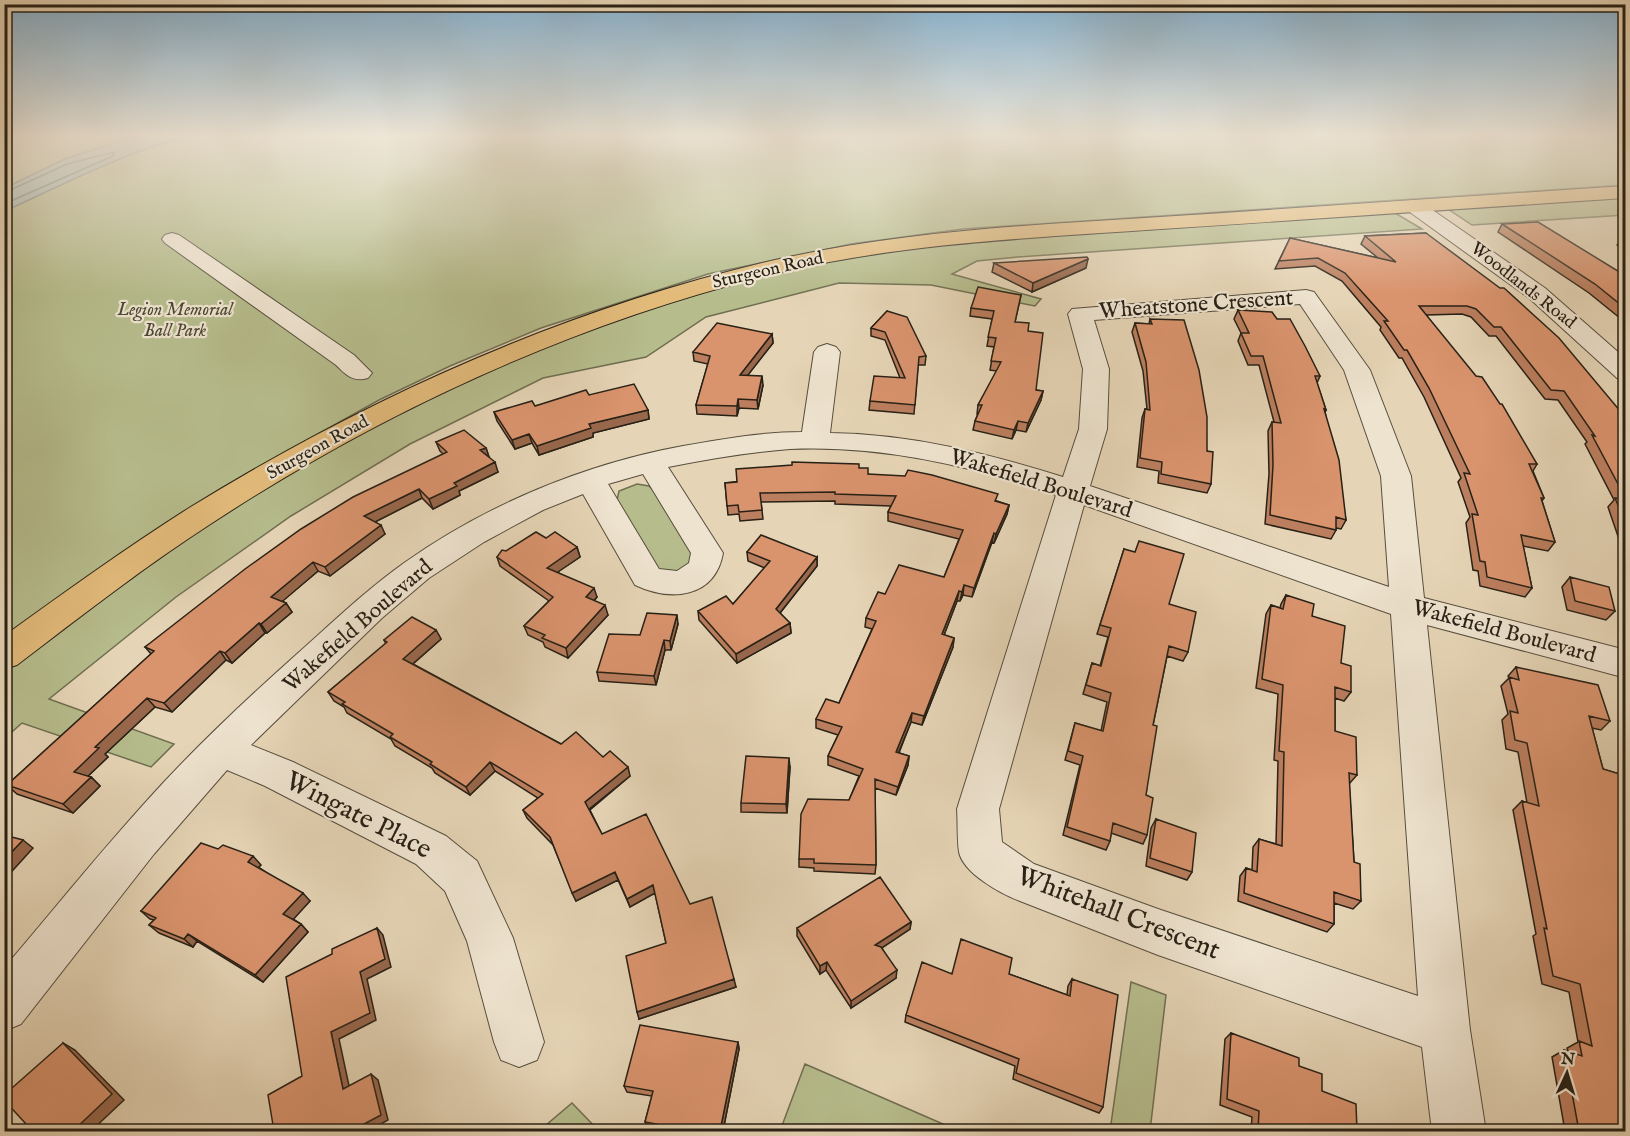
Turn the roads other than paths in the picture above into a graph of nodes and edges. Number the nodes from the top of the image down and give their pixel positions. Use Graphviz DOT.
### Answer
graph roads {
  1 [pos="1626,192"];
  2 [pos="1414,206"];
  3 [pos="172,239"];
  4 [pos="827,352"];
  5 [pos="359,373"];
  6 [pos="1626,373"];
  7 [pos="815,439"];
  8 [pos="650,462"];
  9 [pos="590,480"];
  10 [pos="1072,491"];
  11 [pos="1409,606"];
  12 [pos="4,655"];
  13 [pos="1626,664"];
  14 [pos="221,750"];
  15 [pos="4,1007"];
  16 [pos="1445,1030"];
  17 [pos="519,1042"];
  18 [pos="1459,1131"];
  1 -- 2 [label="main road, Sturgeon Road"];
  2 -- 6 [label="street, Woodlands Road"];
  2 -- 12 [label="main road, Sturgeon Road"];
  3 -- 5 [label="street"];
  4 -- 7 [label="street"];
  7 -- 8 [label="street, Wakefield Boulevard"];
  7 -- 10 [label="street, Wakefield Boulevard"];
  8 -- 9 [label="street, Wakefield Boulevard"];
  8 -- 9 [label="street"];
  9 -- 14 [label="street, Wakefield Boulevard"];
  10 -- 11 [label="street, Wakefield Boulevard"];
  10 -- 11 [label="street, Wheatstone Crescent"];
  10 -- 16 [label="street, Whitehall Crescent"];
  11 -- 13 [label="street, Wakefield Boulevard"];
  11 -- 16 [label="street"];
  14 -- 15 [label="street, Wakefield Boulevard"];
  14 -- 17 [label="street, Wingate Place"];
  16 -- 18 [label="street"];
}
